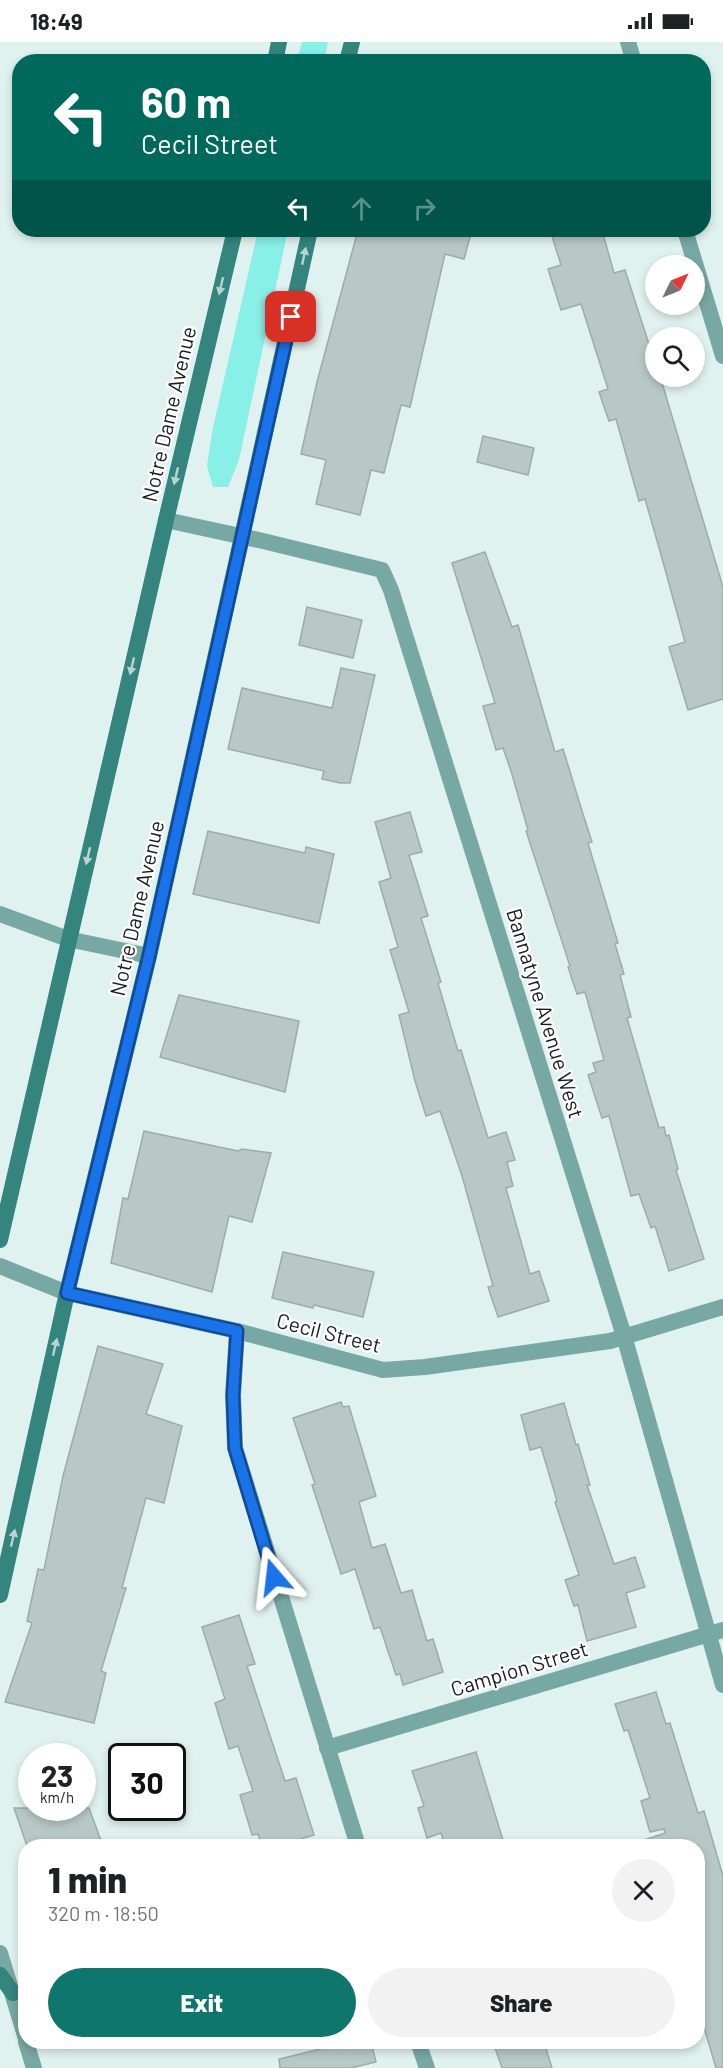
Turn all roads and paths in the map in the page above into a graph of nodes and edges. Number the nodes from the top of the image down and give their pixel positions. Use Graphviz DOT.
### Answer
graph roads {
  1 [pos="233,237"];
  2 [pos="308,237"];
  3 [pos="687,237"];
  4 [pos="723,356"];
  5 [pos="166,520"];
  6 [pos="242,536"];
  7 [pos="0,914"];
  8 [pos="68,939"];
  9 [pos="149,956"];
  10 [pos="0,1240"];
  11 [pos="0,1266"];
  12 [pos="67,1293"];
  13 [pos="723,1307"];
  14 [pos="237,1331"];
  15 [pos="624,1336"];
  16 [pos="0,1595"];
  17 [pos="716,1632"];
  18 [pos="723,1685"];
  19 [pos="327,1748"];
  20 [pos="356,1839"];
  21 [pos="0,1953"];
  22 [pos="0,1975"];
  23 [pos="13,1993"];
  24 [pos="18,2011"];
  25 [pos="29,2049"];
  26 [pos="420,2049"];
  27 [pos="34,2068"];
  28 [pos="427,2068"];
  1 -- 5 [label="main road, Notre Dame Avenue, one-way"];
  6 -- 2 [label="main road, Notre Dame Avenue, one-way"];
  3 -- 4 [label="street"];
  5 -- 6 [label="street, Bannatyne Avenue West"];
  5 -- 8 [label="main road, Notre Dame Avenue, one-way"];
  6 -- 9 [label="main road, Notre Dame Avenue"];
  6 -- 15 [label="street, Bannatyne Avenue West"];
  7 -- 8 [label="street"];
  8 -- 9 [label="street"];
  8 -- 10 [label="main road, Notre Dame Avenue"];
  9 -- 12 [label="main road, Notre Dame Avenue"];
  11 -- 12 [label="street, Cecil Street"];
  12 -- 14 [label="street, Cecil Street"];
  16 -- 12 [label="main road, Notre Dame Avenue, one-way"];
  13 -- 15 [label="street, Cecil Street"];
  14 -- 15 [label="street, Cecil Street"];
  14 -- 19 [label="street"];
  15 -- 17 [label="street, Bannatyne Avenue West"];
  17 -- 18 [label="street, Bannatyne Avenue West"];
  17 -- 19 [label="street, Campion Street"];
  19 -- 20 [label="street"];
  21 -- 23 [label="street"];
  22 -- 23 [label="main road"];
  23 -- 24 [label="street"];
  25 -- 27 [label="street"];
  26 -- 28 [label="street"];
}
